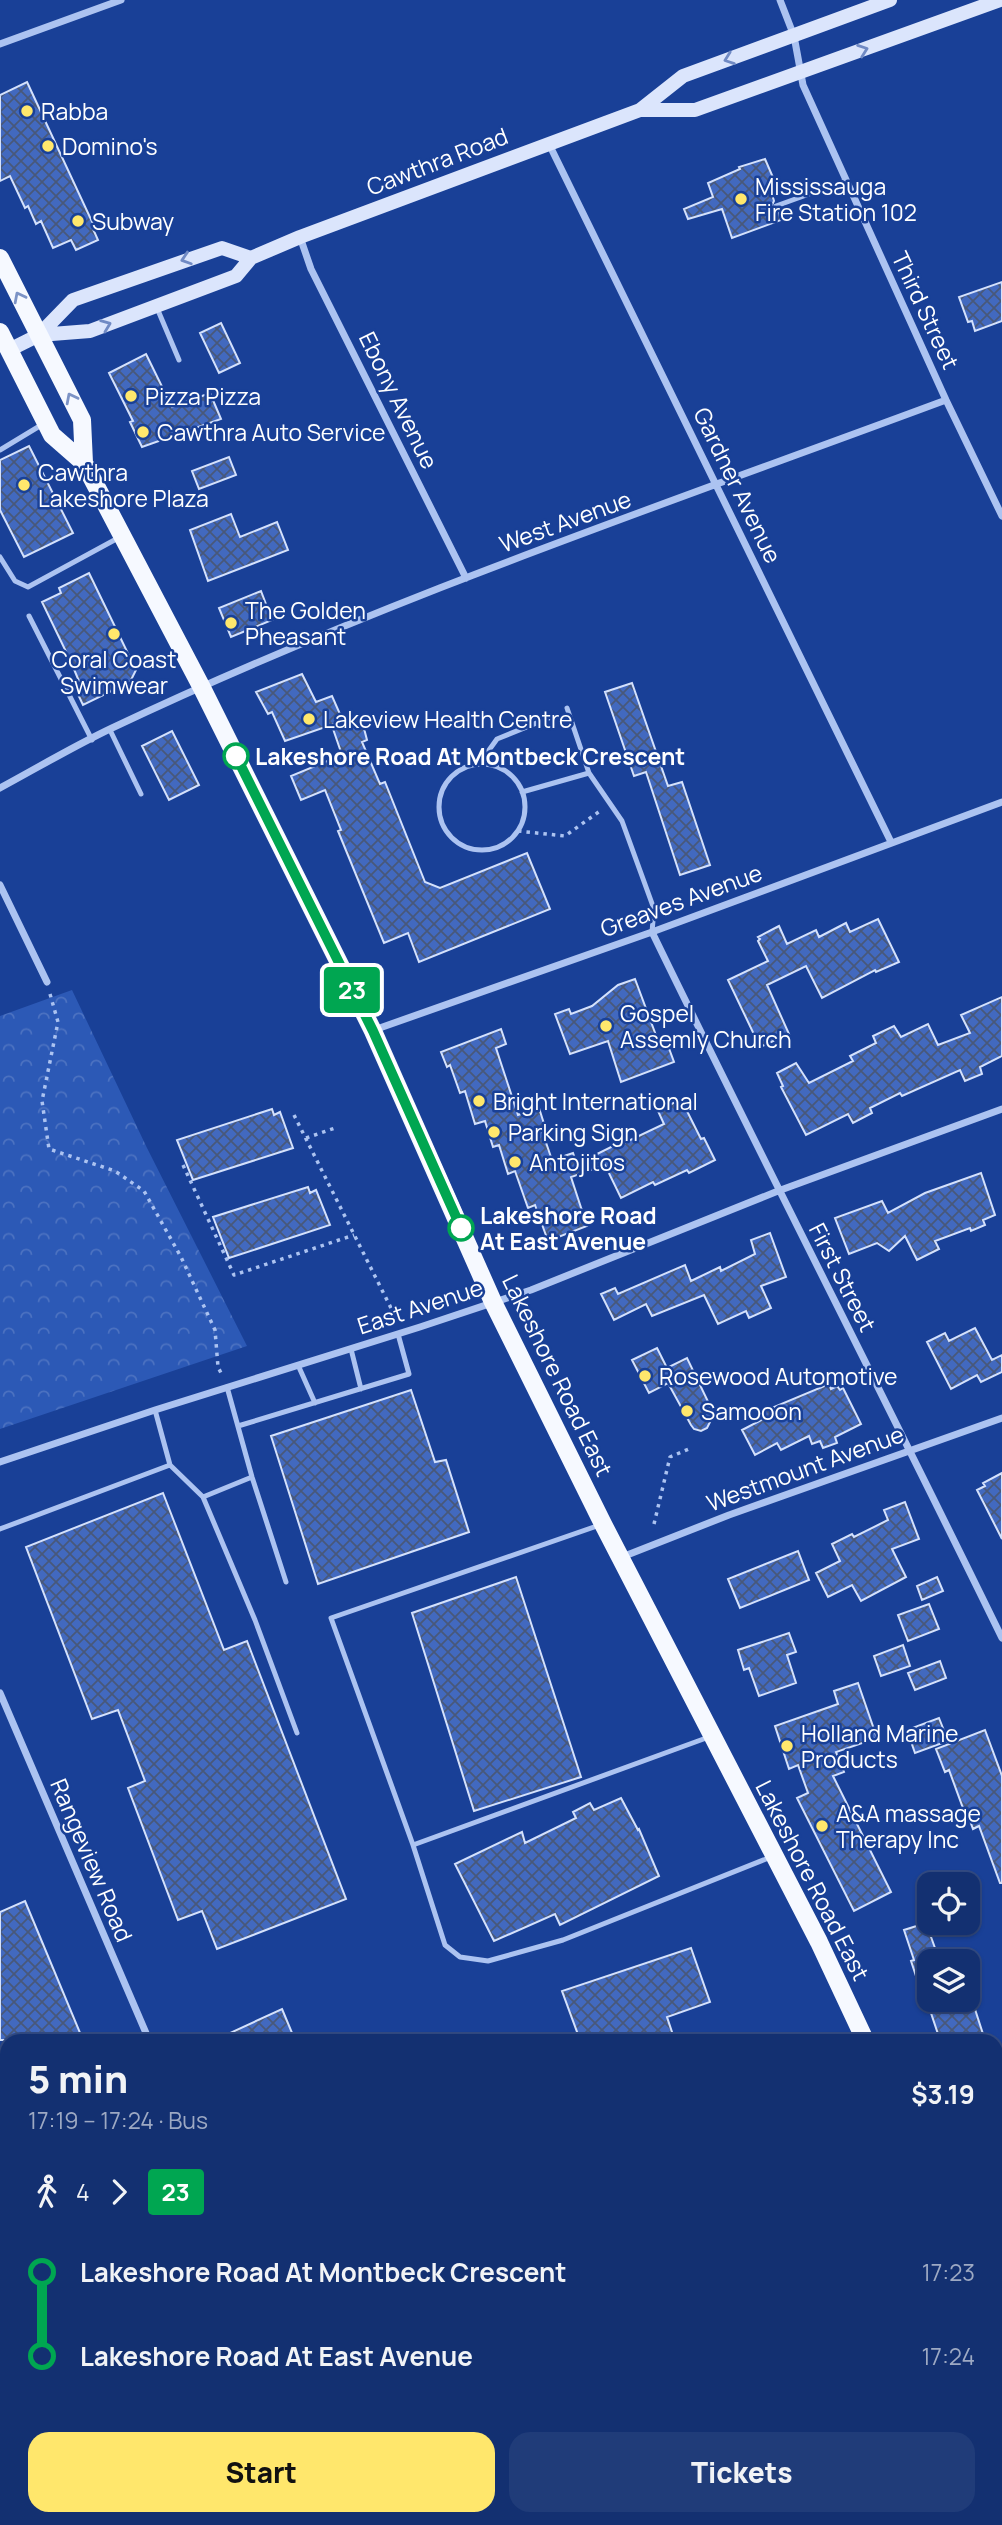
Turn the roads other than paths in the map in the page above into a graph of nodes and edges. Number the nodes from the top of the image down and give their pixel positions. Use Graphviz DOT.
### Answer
graph roads {
  1 [pos="121,0"];
  2 [pos="779,0"];
  3 [pos="890,0"];
  4 [pos="1000,0"];
  5 [pos="793,36"];
  6 [pos="0,44"];
  7 [pos="799,73"];
  8 [pos="640,110"];
  9 [pos="549,144"];
  10 [pos="845,181"];
  11 [pos="776,206"];
  12 [pos="300,237"];
  13 [pos="0,258"];
  14 [pos="251,258"];
  15 [pos="157,306"];
  16 [pos="0,332"];
  17 [pos="39,335"];
  18 [pos="9,350"];
  19 [pos="179,360"];
  20 [pos="946,400"];
  21 [pos="46,422"];
  22 [pos="0,450"];
  23 [pos="84,463"];
  24 [pos="716,485"];
  25 [pos="1002,516"];
  26 [pos="122,536"];
  27 [pos="0,557"];
  28 [pos="466,578"];
  29 [pos="29,616"];
  30 [pos="202,688"];
  31 [pos="567,708"];
  32 [pos="554,716"];
  33 [pos="110,730"];
  34 [pos="92,740"];
  35 [pos="479,764"];
  36 [pos="589,773"];
  37 [pos="0,788"];
  38 [pos="522,792"];
  39 [pos="141,794"];
  40 [pos="1002,802"];
  41 [pos="891,842"];
  42 [pos="0,884"];
  43 [pos="652,932"];
  44 [pos="47,982"];
  45 [pos="373,1031"];
  46 [pos="1002,1109"];
  47 [pos="778,1191"];
  48 [pos="493,1302"];
  49 [pos="398,1334"];
  50 [pos="351,1349"];
  51 [pos="298,1365"];
  52 [pos="227,1387"];
  53 [pos="361,1389"];
  54 [pos="316,1402"];
  55 [pos="155,1410"];
  56 [pos="1002,1418"];
  57 [pos="238,1426"];
  58 [pos="910,1451"];
  59 [pos="0,1462"];
  60 [pos="170,1465"];
  61 [pos="252,1477"];
  62 [pos="203,1497"];
  63 [pos="603,1524"];
  64 [pos="0,1529"];
  65 [pos="622,1558"];
  66 [pos="286,1582"];
  67 [pos="1002,1638"];
  68 [pos="0,1693"];
  69 [pos="297,1733"];
  70 [pos="712,1736"];
  71 [pos="413,1845"];
  72 [pos="774,1856"];
  73 [pos="146,2034"];
  74 [pos="861,2034"];
  1 -- 6 [label="street"];
  2 -- 5 [label="street, Third Street"];
  3 -- 5 [label="main road, Cawthra Road"];
  7 -- 4 [label="main road, Cawthra Road, one-way"];
  5 -- 7 [label="street, Third Street"];
  5 -- 8 [label="main road, Cawthra Road, one-way"];
  7 -- 8 [label="main road, Cawthra Road"];
  7 -- 10 [label="street, Third Street"];
  8 -- 9 [label="main road, Cawthra Road"];
  9 -- 12 [label="main road, Cawthra Road"];
  9 -- 24 [label="street, Gardner Avenue"];
  10 -- 11 [label="lane"];
  10 -- 20 [label="street, Third Street"];
  12 -- 14 [label="main road, Cawthra Road"];
  12 -- 28 [label="street, Ebony Avenue"];
  17 -- 13 [label="main road, Lakeshore Road East, one-way"];
  14 -- 15 [label="main road, Cawthra Road"];
  14 -- 17 [label="main road, Cawthra Road, one-way"];
  17 -- 15 [label="main road, Cawthra Road, one-way"];
  15 -- 19 [label="lane"];
  16 -- 18 [label="main road, Lakeshore Road East"];
  17 -- 18 [label="main road, Cawthra Road"];
  23 -- 17 [label="main road, Lakeshore Road East, one-way"];
  18 -- 21 [label="main road, Lakeshore Road East"];
  20 -- 24 [label="street, West Avenue"];
  20 -- 25 [label="street, Third Street"];
  21 -- 22 [label="lane"];
  21 -- 23 [label="main road, Lakeshore Road East"];
  23 -- 26 [label="main road, Lakeshore Road East"];
  24 -- 28 [label="street, West Avenue"];
  24 -- 41 [label="street, Gardner Avenue"];
  26 -- 27 [label="lane"];
  26 -- 30 [label="main road, Lakeshore Road East"];
  28 -- 30 [label="street, West Avenue"];
  29 -- 34 [label="lane"];
  30 -- 33 [label="street, West Avenue"];
  30 -- 45 [label="main road, Lakeshore Road East"];
  31 -- 36 [label="lane"];
  32 -- 35 [label="lane"];
  33 -- 34 [label="street, West Avenue"];
  33 -- 39 [label="lane"];
  34 -- 37 [label="street, West Avenue"];
  35 -- 38 [label="lane"];
  35 -- 38 [label="lane"];
  36 -- 38 [label="lane"];
  36 -- 43 [label="lane"];
  40 -- 41 [label="street, Greaves Avenue"];
  41 -- 43 [label="street, Greaves Avenue"];
  42 -- 44 [label="street"];
  43 -- 45 [label="street, Greaves Avenue"];
  43 -- 47 [label="street, First Street"];
  45 -- 48 [label="main road, Lakeshore Road East"];
  46 -- 47 [label="street, East Avenue"];
  47 -- 48 [label="street, East Avenue"];
  47 -- 58 [label="street, First Street"];
  48 -- 49 [label="street, East Avenue"];
  48 -- 63 [label="main road, Lakeshore Road East"];
  49 -- 50 [label="street, East Avenue"];
  49 -- 53 [label="lane"];
  50 -- 51 [label="street, East Avenue"];
  50 -- 53 [label="lane"];
  51 -- 52 [label="street, East Avenue"];
  51 -- 54 [label="lane"];
  52 -- 55 [label="street, East Avenue"];
  52 -- 57 [label="lane"];
  53 -- 54 [label="lane"];
  54 -- 57 [label="lane"];
  55 -- 59 [label="street, East Avenue"];
  55 -- 60 [label="lane"];
  56 -- 58 [label="street, Westmount Avenue"];
  57 -- 61 [label="lane"];
  58 -- 65 [label="street, Westmount Avenue"];
  58 -- 67 [label="street, First Street"];
  60 -- 62 [label="lane"];
  60 -- 64 [label="lane"];
  61 -- 62 [label="lane"];
  61 -- 66 [label="lane"];
  62 -- 69 [label="lane"];
  63 -- 65 [label="main road, Lakeshore Road East"];
  63 -- 71 [label="lane"];
  65 -- 70 [label="main road, Lakeshore Road East"];
  68 -- 73 [label="street, Rangeview Road"];
  70 -- 71 [label="lane"];
  70 -- 72 [label="main road, Lakeshore Road East"];
  71 -- 72 [label="lane"];
  72 -- 74 [label="main road, Lakeshore Road East"];
}
